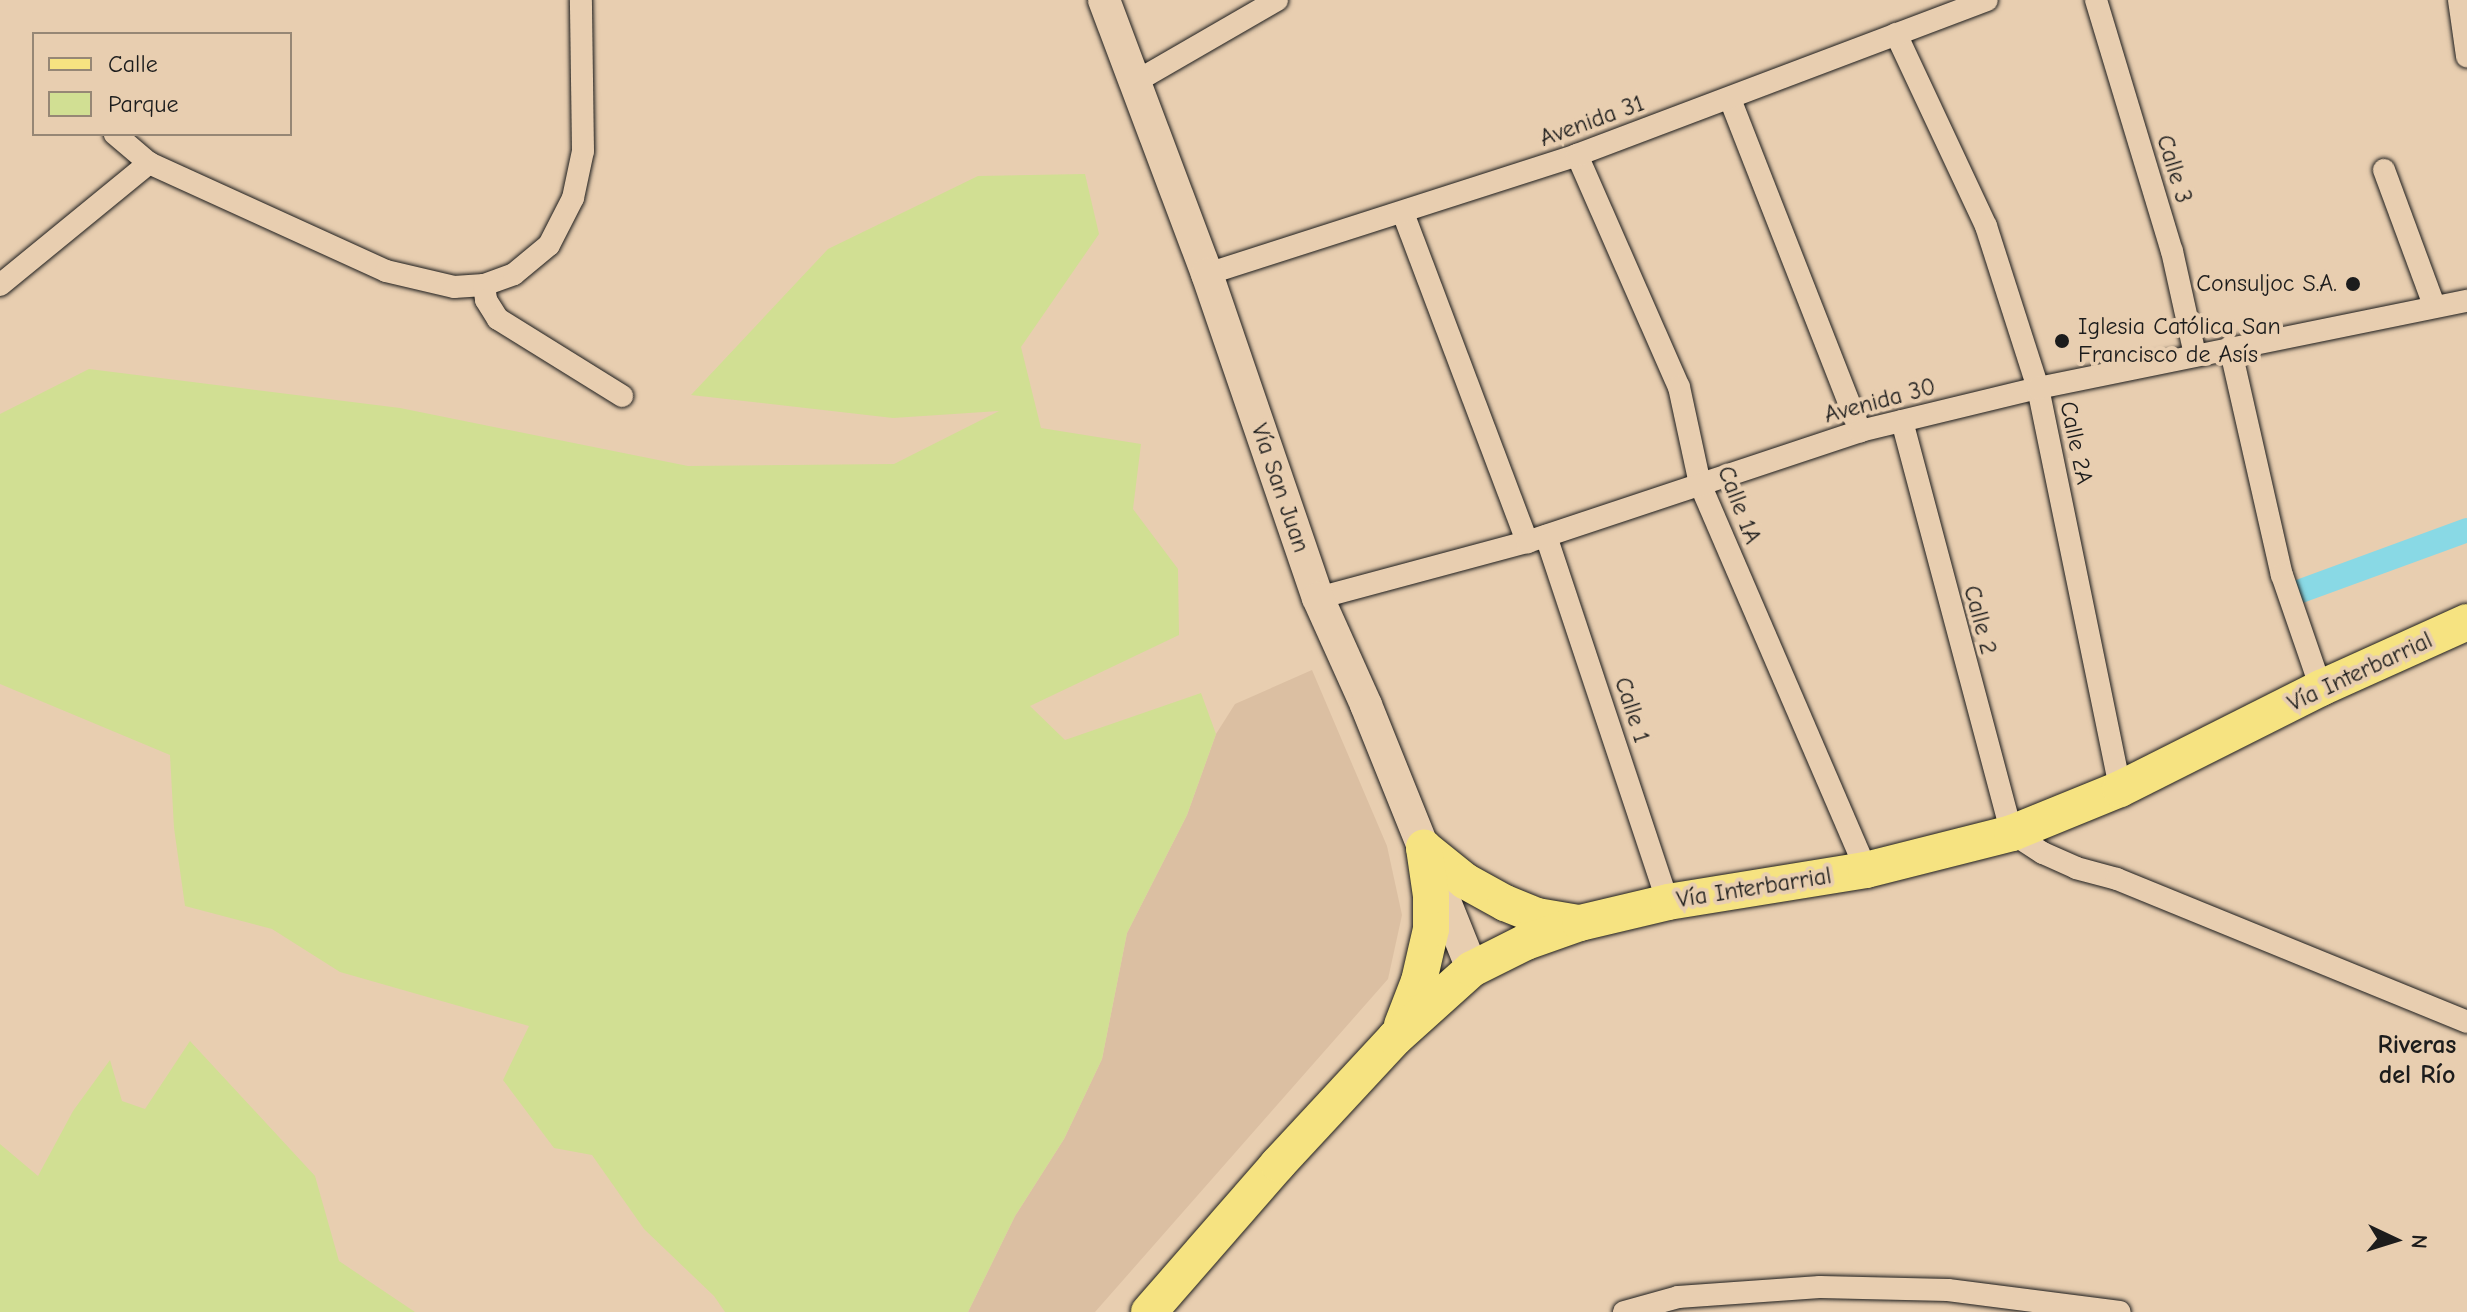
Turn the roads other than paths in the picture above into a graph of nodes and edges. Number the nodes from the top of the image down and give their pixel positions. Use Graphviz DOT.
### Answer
graph roads {
  1 [pos="581,0"];
  2 [pos="1104,0"];
  3 [pos="1277,0"];
  4 [pos="1987,0"];
  5 [pos="2096,0"];
  6 [pos="2459,0"];
  7 [pos="1896,34"];
  8 [pos="2467,56"];
  9 [pos="1135,82"];
  10 [pos="1730,99"];
  11 [pos="117,136"];
  12 [pos="1577,155"];
  13 [pos="149,163"];
  14 [pos="2384,170"];
  15 [pos="1403,213"];
  16 [pos="1207,274"];
  17 [pos="0,285"];
  18 [pos="484,285"];
  19 [pos="2467,301"];
  20 [pos="2434,305"];
  21 [pos="2230,347"];
  22 [pos="2195,355"];
  23 [pos="2038,388"];
  24 [pos="622,396"];
  25 [pos="1902,421"];
  26 [pos="1860,431"];
  27 [pos="1700,484"];
  28 [pos="1537,539"];
  29 [pos="1318,598"];
  30 [pos="2467,622"];
  31 [pos="2321,688"];
  32 [pos="2120,789"];
  33 [pos="2012,833"];
  34 [pos="1424,848"];
  35 [pos="1866,870"];
  36 [pos="1668,902"];
  37 [pos="1580,923"];
  38 [pos="1472,969"];
  39 [pos="2467,1022"];
  40 [pos="1395,1038"];
  41 [pos="1149,1312"];
  42 [pos="1624,1312"];
  43 [pos="2120,1312"];
  1 -- 18 [label="street"];
  2 -- 9 [label="street, Vía San Juan"];
  3 -- 9 [label="street"];
  4 -- 7 [label="street, Avenida 31"];
  5 -- 22 [label="street, Calle 3"];
  6 -- 8 [label="street"];
  7 -- 10 [label="street, Avenida 31"];
  7 -- 23 [label="street, Calle 2A"];
  9 -- 16 [label="street, Vía San Juan"];
  10 -- 12 [label="street, Avenida 31"];
  10 -- 26 [label="street"];
  11 -- 13 [label="street"];
  12 -- 15 [label="street, Avenida 31"];
  12 -- 27 [label="street, Calle 1A"];
  13 -- 17 [label="street"];
  13 -- 18 [label="street"];
  14 -- 20 [label="street"];
  15 -- 16 [label="street, Avenida 31"];
  15 -- 28 [label="street, Calle 1"];
  16 -- 29 [label="street, Vía San Juan"];
  18 -- 24 [label="street"];
  19 -- 20 [label="street, Avenida 30"];
  20 -- 21 [label="street, Avenida 30"];
  21 -- 22 [label="street, Avenida 30"];
  21 -- 31 [label="street"];
  22 -- 23 [label="street, Avenida 30"];
  23 -- 25 [label="street, Avenida 30"];
  23 -- 32 [label="street, Calle 2A"];
  25 -- 26 [label="street, Avenida 30"];
  25 -- 33 [label="street, Calle 2"];
  26 -- 27 [label="street, Avenida 30"];
  27 -- 28 [label="street, Avenida 30"];
  27 -- 35 [label="street, Calle 1A"];
  28 -- 29 [label="street, Avenida 30"];
  28 -- 36 [label="street, Calle 1"];
  29 -- 34 [label="street, Vía San Juan"];
  30 -- 31 [label="main road, Vía Interbarrial"];
  31 -- 32 [label="main road, Vía Interbarrial"];
  32 -- 33 [label="main road, Vía Interbarrial"];
  33 -- 35 [label="main road, Vía Interbarrial"];
  33 -- 39 [label="street"];
  34 -- 37 [label="main road"];
  34 -- 38 [label="street, Vía San Juan"];
  34 -- 40 [label="main road"];
  35 -- 36 [label="main road, Vía Interbarrial"];
  36 -- 37 [label="main road, Vía Interbarrial"];
  37 -- 38 [label="main road, Vía Interbarrial"];
  38 -- 40 [label="main road, Vía Interbarrial"];
  40 -- 41 [label="main road, Vía Interbarrial"];
  42 -- 43 [label="street"];
}
